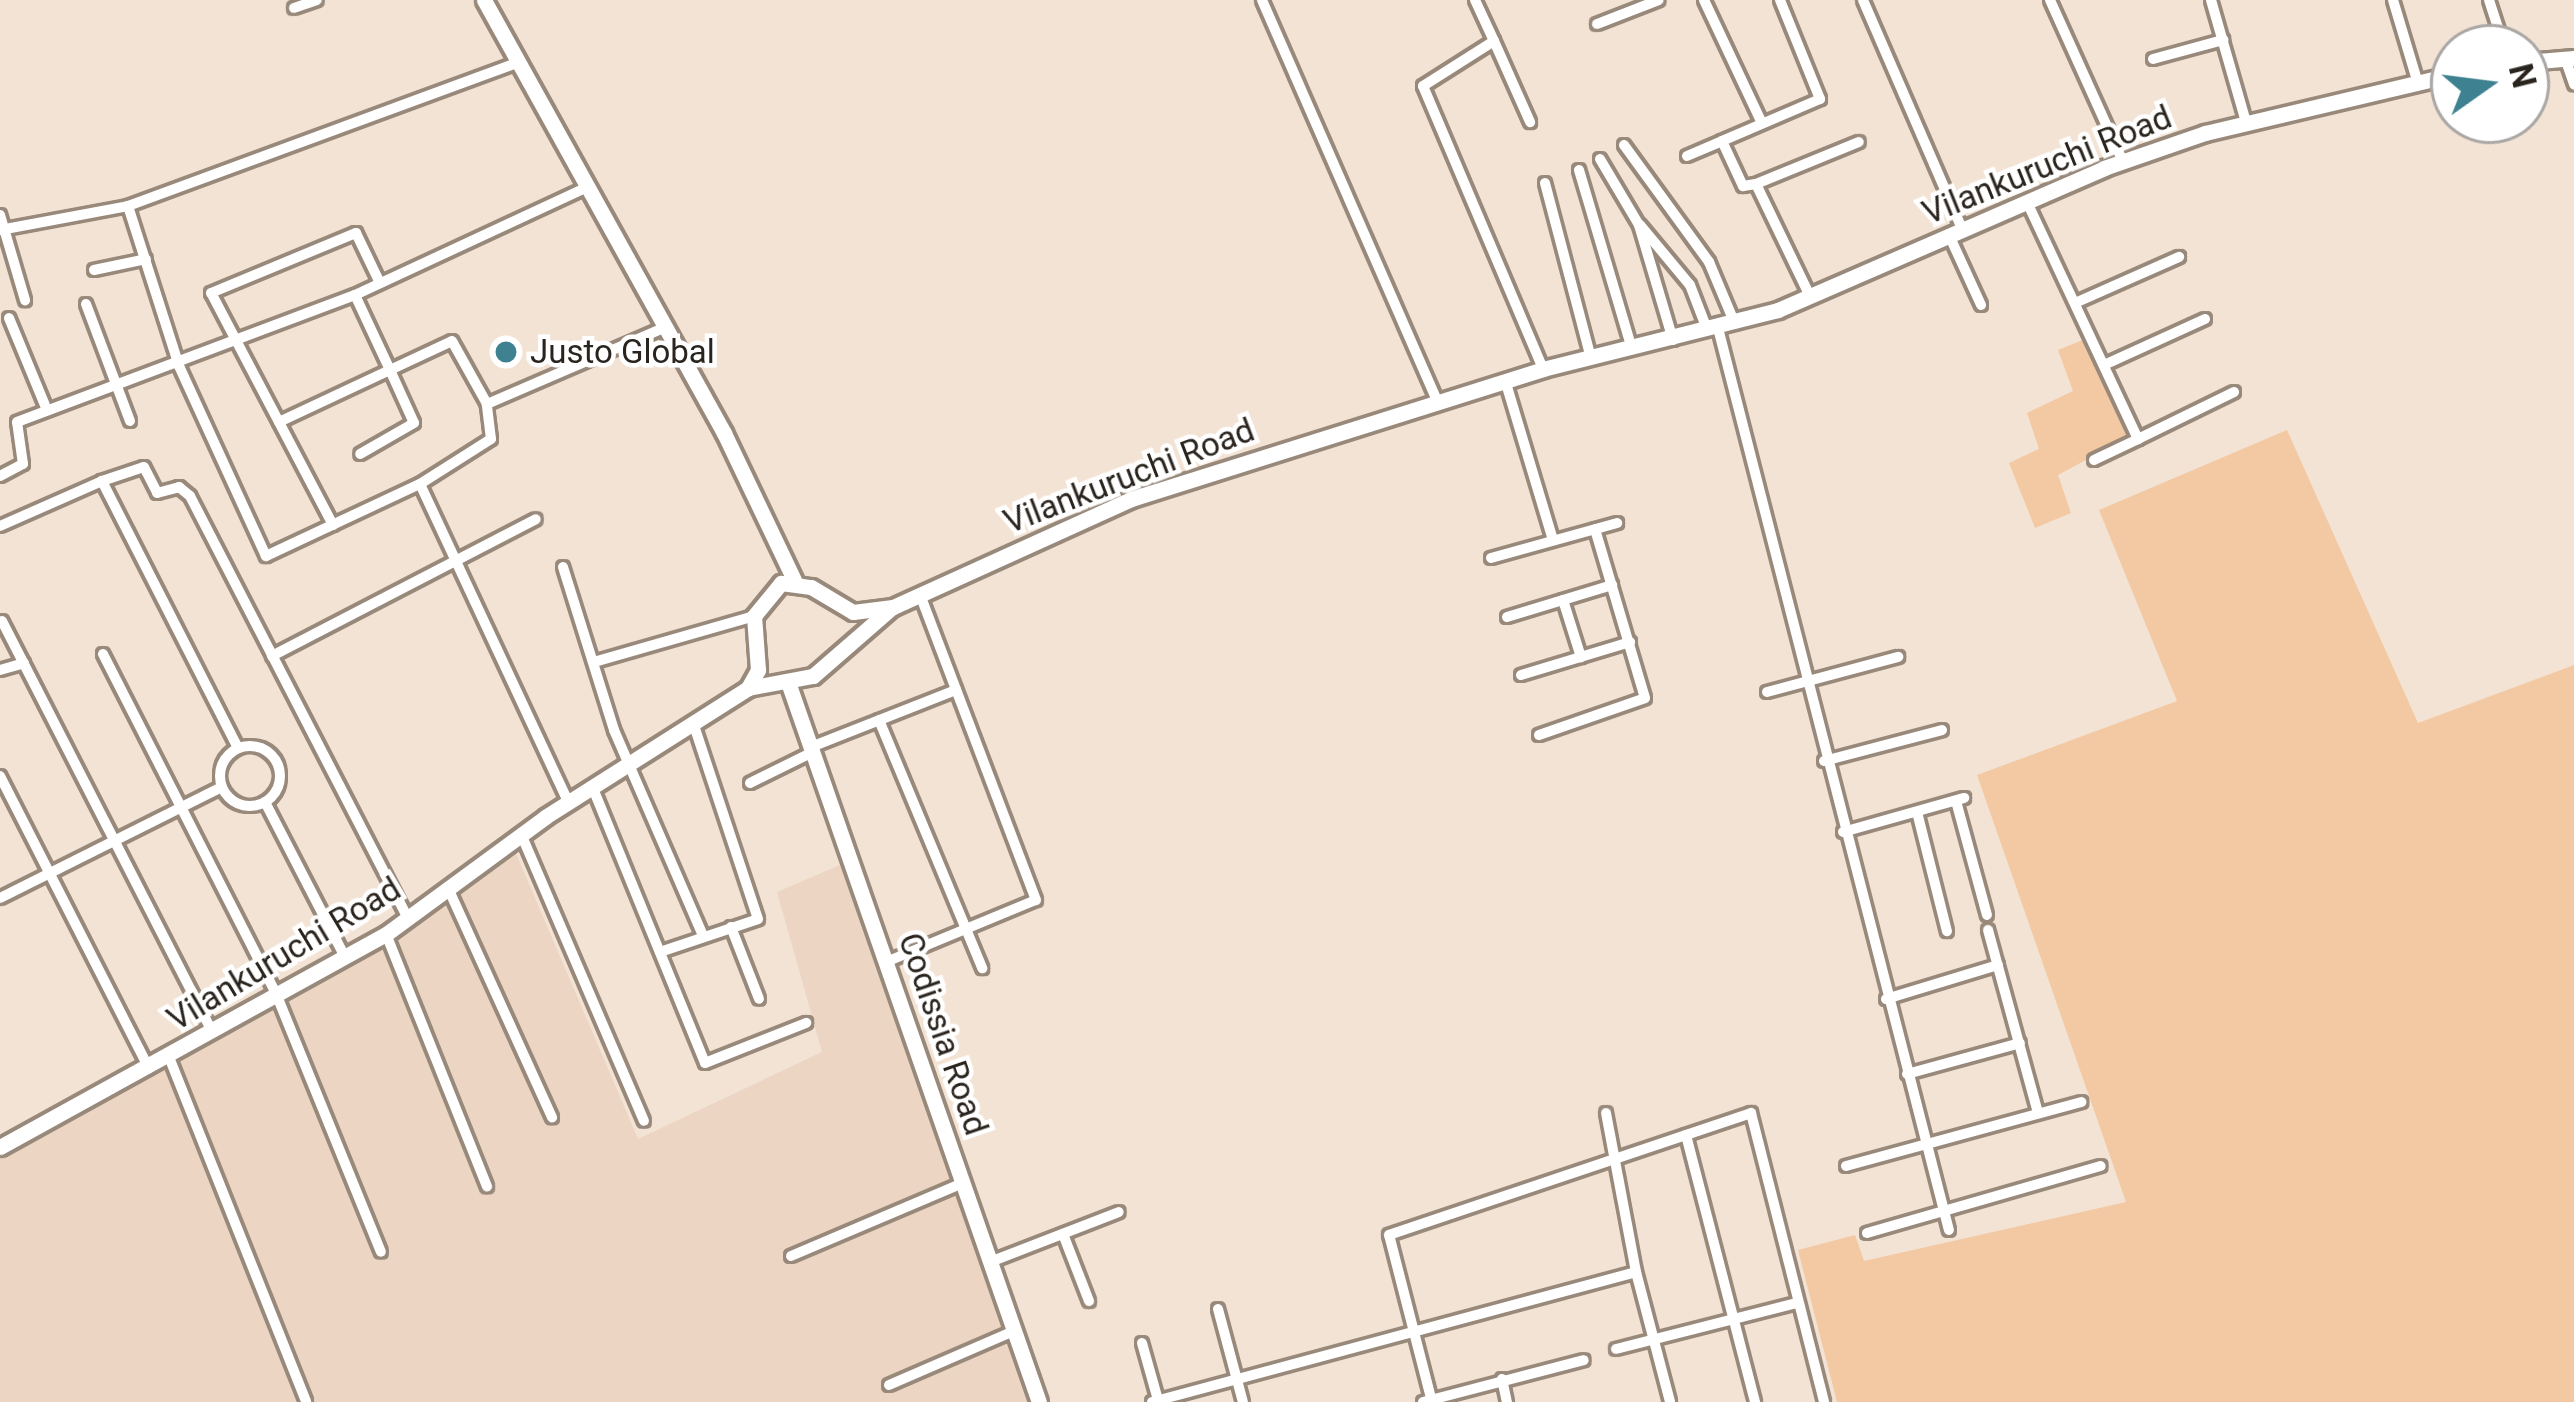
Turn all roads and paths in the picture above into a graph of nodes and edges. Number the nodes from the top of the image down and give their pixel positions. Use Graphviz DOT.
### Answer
graph roads {
  1 [pos="317,0"];
  2 [pos="484,0"];
  3 [pos="1262,0"];
  4 [pos="1475,0"];
  5 [pos="1658,0"];
  6 [pos="1704,0"];
  7 [pos="1780,0"];
  8 [pos="1863,0"];
  9 [pos="2050,0"];
  10 [pos="2211,0"];
  11 [pos="2393,0"];
  12 [pos="294,8"];
  13 [pos="1597,24"];
  14 [pos="2223,40"];
  15 [pos="1494,41"];
  16 [pos="2570,58"];
  17 [pos="2153,59"];
  18 [pos="514,64"];
  19 [pos="2430,78"];
  20 [pos="2417,80"];
  21 [pos="2574,84"];
  22 [pos="1530,122"];
  23 [pos="2246,122"];
  24 [pos="1762,123"];
  25 [pos="1722,141"];
  26 [pos="1859,142"];
  27 [pos="1624,145"];
  28 [pos="1687,156"];
  29 [pos="1600,159"];
  30 [pos="2123,162"];
  31 [pos="1579,170"];
  32 [pos="1545,183"];
  33 [pos="1756,184"];
  34 [pos="583,189"];
  35 [pos="2027,202"];
  36 [pos="128,206"];
  37 [pos="0,215"];
  38 [pos="1640,225"];
  39 [pos="2,230"];
  40 [pos="1956,232"];
  41 [pos="2179,257"];
  42 [pos="146,259"];
  43 [pos="94,270"];
  44 [pos="380,283"];
  45 [pos="356,295"];
  46 [pos="1810,296"];
  47 [pos="25,300"];
  48 [pos="2075,303"];
  49 [pos="86,304"];
  50 [pos="1981,305"];
  51 [pos="9,318"];
  52 [pos="2205,319"];
  53 [pos="666,327"];
  54 [pos="1720,328"];
  55 [pos="1673,340"];
  56 [pos="236,341"];
  57 [pos="1632,349"];
  58 [pos="1592,358"];
  59 [pos="2104,364"];
  60 [pos="179,366"];
  61 [pos="1543,369"];
  62 [pos="390,370"];
  63 [pos="1505,380"];
  64 [pos="116,381"];
  65 [pos="2234,392"];
  66 [pos="1437,400"];
  67 [pos="487,404"];
  68 [pos="47,410"];
  69 [pos="130,421"];
  70 [pos="279,422"];
  71 [pos="2138,439"];
  72 [pos="360,454"];
  73 [pos="2094,460"];
  74 [pos="0,476"];
  75 [pos="102,482"];
  76 [pos="420,484"];
  77 [pos="536,519"];
  78 [pos="1618,523"];
  79 [pos="333,524"];
  80 [pos="0,526"];
  81 [pos="1595,529"];
  82 [pos="1553,539"];
  83 [pos="1491,558"];
  84 [pos="459,559"];
  85 [pos="563,567"];
  86 [pos="794,580"];
  87 [pos="1612,585"];
  88 [pos="920,595"];
  89 [pos="1563,600"];
  90 [pos="893,607"];
  91 [pos="754,616"];
  92 [pos="1507,617"];
  93 [pos="2,621"];
  94 [pos="1630,642"];
  95 [pos="103,654"];
  96 [pos="272,656"];
  97 [pos="1580,657"];
  98 [pos="1898,657"];
  99 [pos="594,662"];
  100 [pos="24,663"];
  101 [pos="0,670"];
  102 [pos="1521,675"];
  103 [pos="1805,683"];
  104 [pos="789,685"];
  105 [pos="748,688"];
  106 [pos="956,690"];
  107 [pos="1767,692"];
  108 [pos="879,720"];
  109 [pos="693,723"];
  110 [pos="1942,730"];
  111 [pos="1539,735"];
  112 [pos="238,748"];
  113 [pos="812,750"];
  114 [pos="1824,761"];
  115 [pos="628,766"];
  116 [pos="0,776"];
  117 [pos="750,783"];
  118 [pos="592,786"];
  119 [pos="222,787"];
  120 [pos="13,800"];
  121 [pos="265,802"];
  122 [pos="568,802"];
  123 [pos="181,807"];
  124 [pos="0,808"];
  125 [pos="1917,812"];
  126 [pos="1844,832"];
  127 [pos="521,834"];
  128 [pos="114,839"];
  129 [pos="50,872"];
  130 [pos="448,888"];
  131 [pos="0,898"];
  132 [pos="1987,915"];
  133 [pos="408,918"];
  134 [pos="731,927"];
  135 [pos="1988,930"];
  136 [pos="962,931"];
  137 [pos="1947,931"];
  138 [pos="386,934"];
  139 [pos="704,936"];
  140 [pos="660,952"];
  141 [pos="345,957"];
  142 [pos="886,962"];
  143 [pos="1998,965"];
  144 [pos="982,968"];
  145 [pos="278,996"];
  146 [pos="759,999"];
  147 [pos="1886,999"];
  148 [pos="806,1023"];
  149 [pos="212,1032"];
  150 [pos="2020,1043"];
  151 [pos="169,1057"];
  152 [pos="149,1068"];
  153 [pos="1907,1074"];
  154 [pos="2081,1102"];
  155 [pos="1606,1113"];
  156 [pos="2038,1113"];
  157 [pos="552,1117"];
  158 [pos="644,1121"];
  159 [pos="1686,1135"];
  160 [pos="1926,1144"];
  161 [pos="0,1147"];
  162 [pos="1614,1156"];
  163 [pos="1846,1166"];
  164 [pos="2101,1166"];
  165 [pos="963,1184"];
  166 [pos="487,1187"];
  167 [pos="1944,1210"];
  168 [pos="1119,1213"];
  169 [pos="1949,1229"];
  170 [pos="1867,1233"];
  171 [pos="1063,1234"];
  172 [pos="381,1252"];
  173 [pos="790,1256"];
  174 [pos="990,1262"];
  175 [pos="1636,1272"];
  176 [pos="1089,1301"];
  177 [pos="1797,1303"];
  178 [pos="1218,1309"];
  179 [pos="1734,1319"];
  180 [pos="1413,1328"];
  181 [pos="1014,1330"];
  182 [pos="1653,1340"];
  183 [pos="1142,1342"];
  184 [pos="1616,1349"];
  185 [pos="1584,1360"];
  186 [pos="1235,1378"];
  187 [pos="1502,1379"];
  188 [pos="889,1385"];
  189 [pos="1155,1401"];
  190 [pos="1429,1401"];
  191 [pos="306,1402"];
  192 [pos="1039,1402"];
  193 [pos="1243,1402"];
  194 [pos="1508,1402"];
  195 [pos="1670,1402"];
  196 [pos="1755,1402"];
  197 [pos="1824,1402"];
  1 -- 12 [label="street"];
  2 -- 18 [label="main road"];
  3 -- 66 [label="street"];
  4 -- 15 [label="street"];
  5 -- 13 [label="street"];
  6 -- 24 [label="street"];
  7 -- 24 [label="street"];
  8 -- 40 [label="street"];
  9 -- 30 [label="street"];
  10 -- 14 [label="street"];
  11 -- 20 [label="street"];
  14 -- 17 [label="street"];
  14 -- 23 [label="street"];
  15 -- 22 [label="street"];
  15 -- 61 [label="street"];
  16 -- 21 [label="street"];
  18 -- 34 [label="main road"];
  18 -- 36 [label="street"];
  19 -- 20 [label="main road, Vilankuruchi Road"];
  20 -- 23 [label="main road, Vilankuruchi Road"];
  23 -- 30 [label="main road, Vilankuruchi Road"];
  24 -- 25 [label="street"];
  25 -- 28 [label="street"];
  25 -- 33 [label="street"];
  26 -- 33 [label="street"];
  27 -- 54 [label="street"];
  29 -- 38 [label="street"];
  30 -- 35 [label="main road, Vilankuruchi Road"];
  31 -- 57 [label="street"];
  32 -- 58 [label="street"];
  33 -- 46 [label="street"];
  34 -- 44 [label="street"];
  34 -- 53 [label="main road"];
  35 -- 40 [label="main road, Vilankuruchi Road"];
  35 -- 48 [label="street"];
  36 -- 39 [label="street"];
  36 -- 42 [label="street"];
  37 -- 39 [label="street"];
  38 -- 54 [label="street"];
  38 -- 55 [label="street"];
  39 -- 47 [label="street"];
  40 -- 46 [label="main road, Vilankuruchi Road"];
  40 -- 50 [label="street"];
  41 -- 48 [label="street"];
  42 -- 43 [label="street"];
  42 -- 60 [label="street"];
  44 -- 45 [label="street"];
  44 -- 56 [label="street"];
  45 -- 56 [label="street"];
  45 -- 62 [label="street"];
  46 -- 54 [label="main road, Vilankuruchi Road"];
  48 -- 59 [label="street"];
  49 -- 64 [label="street"];
  51 -- 68 [label="street"];
  52 -- 59 [label="street"];
  53 -- 67 [label="street"];
  53 -- 86 [label="main road"];
  54 -- 55 [label="main road, Vilankuruchi Road"];
  54 -- 103 [label="street"];
  55 -- 57 [label="main road, Vilankuruchi Road"];
  56 -- 60 [label="street"];
  56 -- 70 [label="street"];
  57 -- 58 [label="main road, Vilankuruchi Road"];
  58 -- 61 [label="main road, Vilankuruchi Road"];
  59 -- 71 [label="street"];
  60 -- 64 [label="street"];
  60 -- 79 [label="street"];
  61 -- 63 [label="main road, Vilankuruchi Road"];
  62 -- 67 [label="street"];
  62 -- 70 [label="street"];
  62 -- 72 [label="street"];
  63 -- 66 [label="main road, Vilankuruchi Road"];
  63 -- 82 [label="street"];
  64 -- 68 [label="street"];
  64 -- 69 [label="street"];
  65 -- 71 [label="street"];
  66 -- 88 [label="main road, Vilankuruchi Road"];
  67 -- 76 [label="street"];
  68 -- 74 [label="street"];
  70 -- 79 [label="street"];
  71 -- 73 [label="street"];
  75 -- 80 [label="street"];
  75 -- 96 [label="street"];
  75 -- 112 [label="street"];
  76 -- 79 [label="street"];
  76 -- 84 [label="street"];
  77 -- 84 [label="street"];
  78 -- 81 [label="street"];
  81 -- 82 [label="street"];
  81 -- 87 [label="street"];
  82 -- 83 [label="street"];
  84 -- 96 [label="street"];
  84 -- 122 [label="street"];
  85 -- 99 [label="street"];
  86 -- 90 [label="main road, Vilankuruchi Road"];
  86 -- 91 [label="main road"];
  87 -- 89 [label="street"];
  87 -- 94 [label="street"];
  88 -- 90 [label="main road, Vilankuruchi Road"];
  88 -- 106 [label="street"];
  89 -- 92 [label="street"];
  89 -- 97 [label="street"];
  90 -- 104 [label="main road"];
  91 -- 99 [label="street"];
  91 -- 105 [label="main road"];
  93 -- 100 [label="street"];
  94 -- 97 [label="street"];
  94 -- 111 [label="street"];
  95 -- 123 [label="street"];
  96 -- 133 [label="street"];
  97 -- 102 [label="street"];
  98 -- 103 [label="street"];
  99 -- 115 [label="street"];
  100 -- 101 [label="street"];
  100 -- 128 [label="street"];
  103 -- 107 [label="street"];
  103 -- 114 [label="street"];
  104 -- 105 [label="main road"];
  104 -- 113 [label="main road, Codissia Road"];
  105 -- 109 [label="main road, Vilankuruchi Road"];
  106 -- 108 [label="street"];
  106 -- 136 [label="street"];
  108 -- 113 [label="street"];
  108 -- 136 [label="street"];
  109 -- 115 [label="main road, Vilankuruchi Road"];
  109 -- 134 [label="street"];
  110 -- 114 [label="street"];
  112 -- 119 [label="street"];
  112 -- 121 [label="street"];
  113 -- 117 [label="street"];
  113 -- 142 [label="main road, Codissia Road"];
  114 -- 126 [label="street"];
  115 -- 118 [label="main road, Vilankuruchi Road"];
  115 -- 139 [label="street"];
  116 -- 120 [label="street"];
  118 -- 122 [label="main road, Vilankuruchi Road"];
  118 -- 140 [label="street"];
  119 -- 121 [label="street"];
  119 -- 123 [label="street"];
  120 -- 124 [label="street"];
  120 -- 129 [label="street"];
  121 -- 141 [label="street"];
  122 -- 127 [label="main road, Vilankuruchi Road"];
  123 -- 128 [label="street"];
  123 -- 145 [label="street"];
  125 -- 126 [label="street"];
  125 -- 132 [label="street"];
  125 -- 137 [label="street"];
  126 -- 147 [label="street"];
  127 -- 130 [label="main road, Vilankuruchi Road"];
  127 -- 158 [label="street"];
  128 -- 129 [label="street"];
  128 -- 149 [label="street"];
  129 -- 131 [label="street"];
  129 -- 152 [label="street"];
  130 -- 133 [label="main road, Vilankuruchi Road"];
  130 -- 157 [label="street"];
  133 -- 138 [label="main road, Vilankuruchi Road"];
  134 -- 139 [label="street"];
  134 -- 146 [label="street"];
  135 -- 143 [label="street"];
  136 -- 142 [label="street"];
  136 -- 144 [label="street"];
  138 -- 141 [label="main road, Vilankuruchi Road"];
  138 -- 166 [label="street"];
  139 -- 140 [label="street"];
  140 -- 148 [label="street"];
  141 -- 145 [label="main road, Vilankuruchi Road"];
  142 -- 165 [label="main road, Codissia Road"];
  143 -- 147 [label="street"];
  143 -- 150 [label="street"];
  145 -- 149 [label="main road, Vilankuruchi Road"];
  145 -- 172 [label="street"];
  147 -- 153 [label="street"];
  149 -- 151 [label="main road, Vilankuruchi Road"];
  150 -- 153 [label="street"];
  150 -- 156 [label="street"];
  151 -- 152 [label="main road, Vilankuruchi Road"];
  151 -- 191 [label="street"];
  152 -- 161 [label="main road, Vilankuruchi Road"];
  153 -- 160 [label="street"];
  154 -- 156 [label="street"];
  155 -- 162 [label="street"];
  156 -- 160 [label="street"];
  159 -- 162 [label="street"];
  159 -- 177 [label="street"];
  159 -- 179 [label="street"];
  160 -- 163 [label="street"];
  160 -- 167 [label="street"];
  162 -- 175 [label="street"];
  162 -- 180 [label="street"];
  164 -- 167 [label="street"];
  165 -- 173 [label="street"];
  165 -- 174 [label="main road, Codissia Road"];
  167 -- 169 [label="street"];
  167 -- 170 [label="street"];
  168 -- 171 [label="street"];
  171 -- 174 [label="street"];
  171 -- 176 [label="street"];
  174 -- 181 [label="main road, Codissia Road"];
  175 -- 180 [label="street"];
  175 -- 182 [label="street"];
  177 -- 179 [label="street"];
  177 -- 197 [label="street"];
  178 -- 186 [label="street"];
  179 -- 182 [label="street"];
  179 -- 196 [label="street"];
  180 -- 186 [label="street"];
  180 -- 190 [label="street"];
  181 -- 188 [label="street"];
  181 -- 192 [label="main road, Codissia Road"];
  182 -- 184 [label="street"];
  182 -- 195 [label="street"];
  183 -- 189 [label="street"];
  185 -- 187 [label="street"];
  186 -- 189 [label="street"];
  186 -- 193 [label="street"];
  187 -- 190 [label="street"];
  187 -- 194 [label="street"];
}
